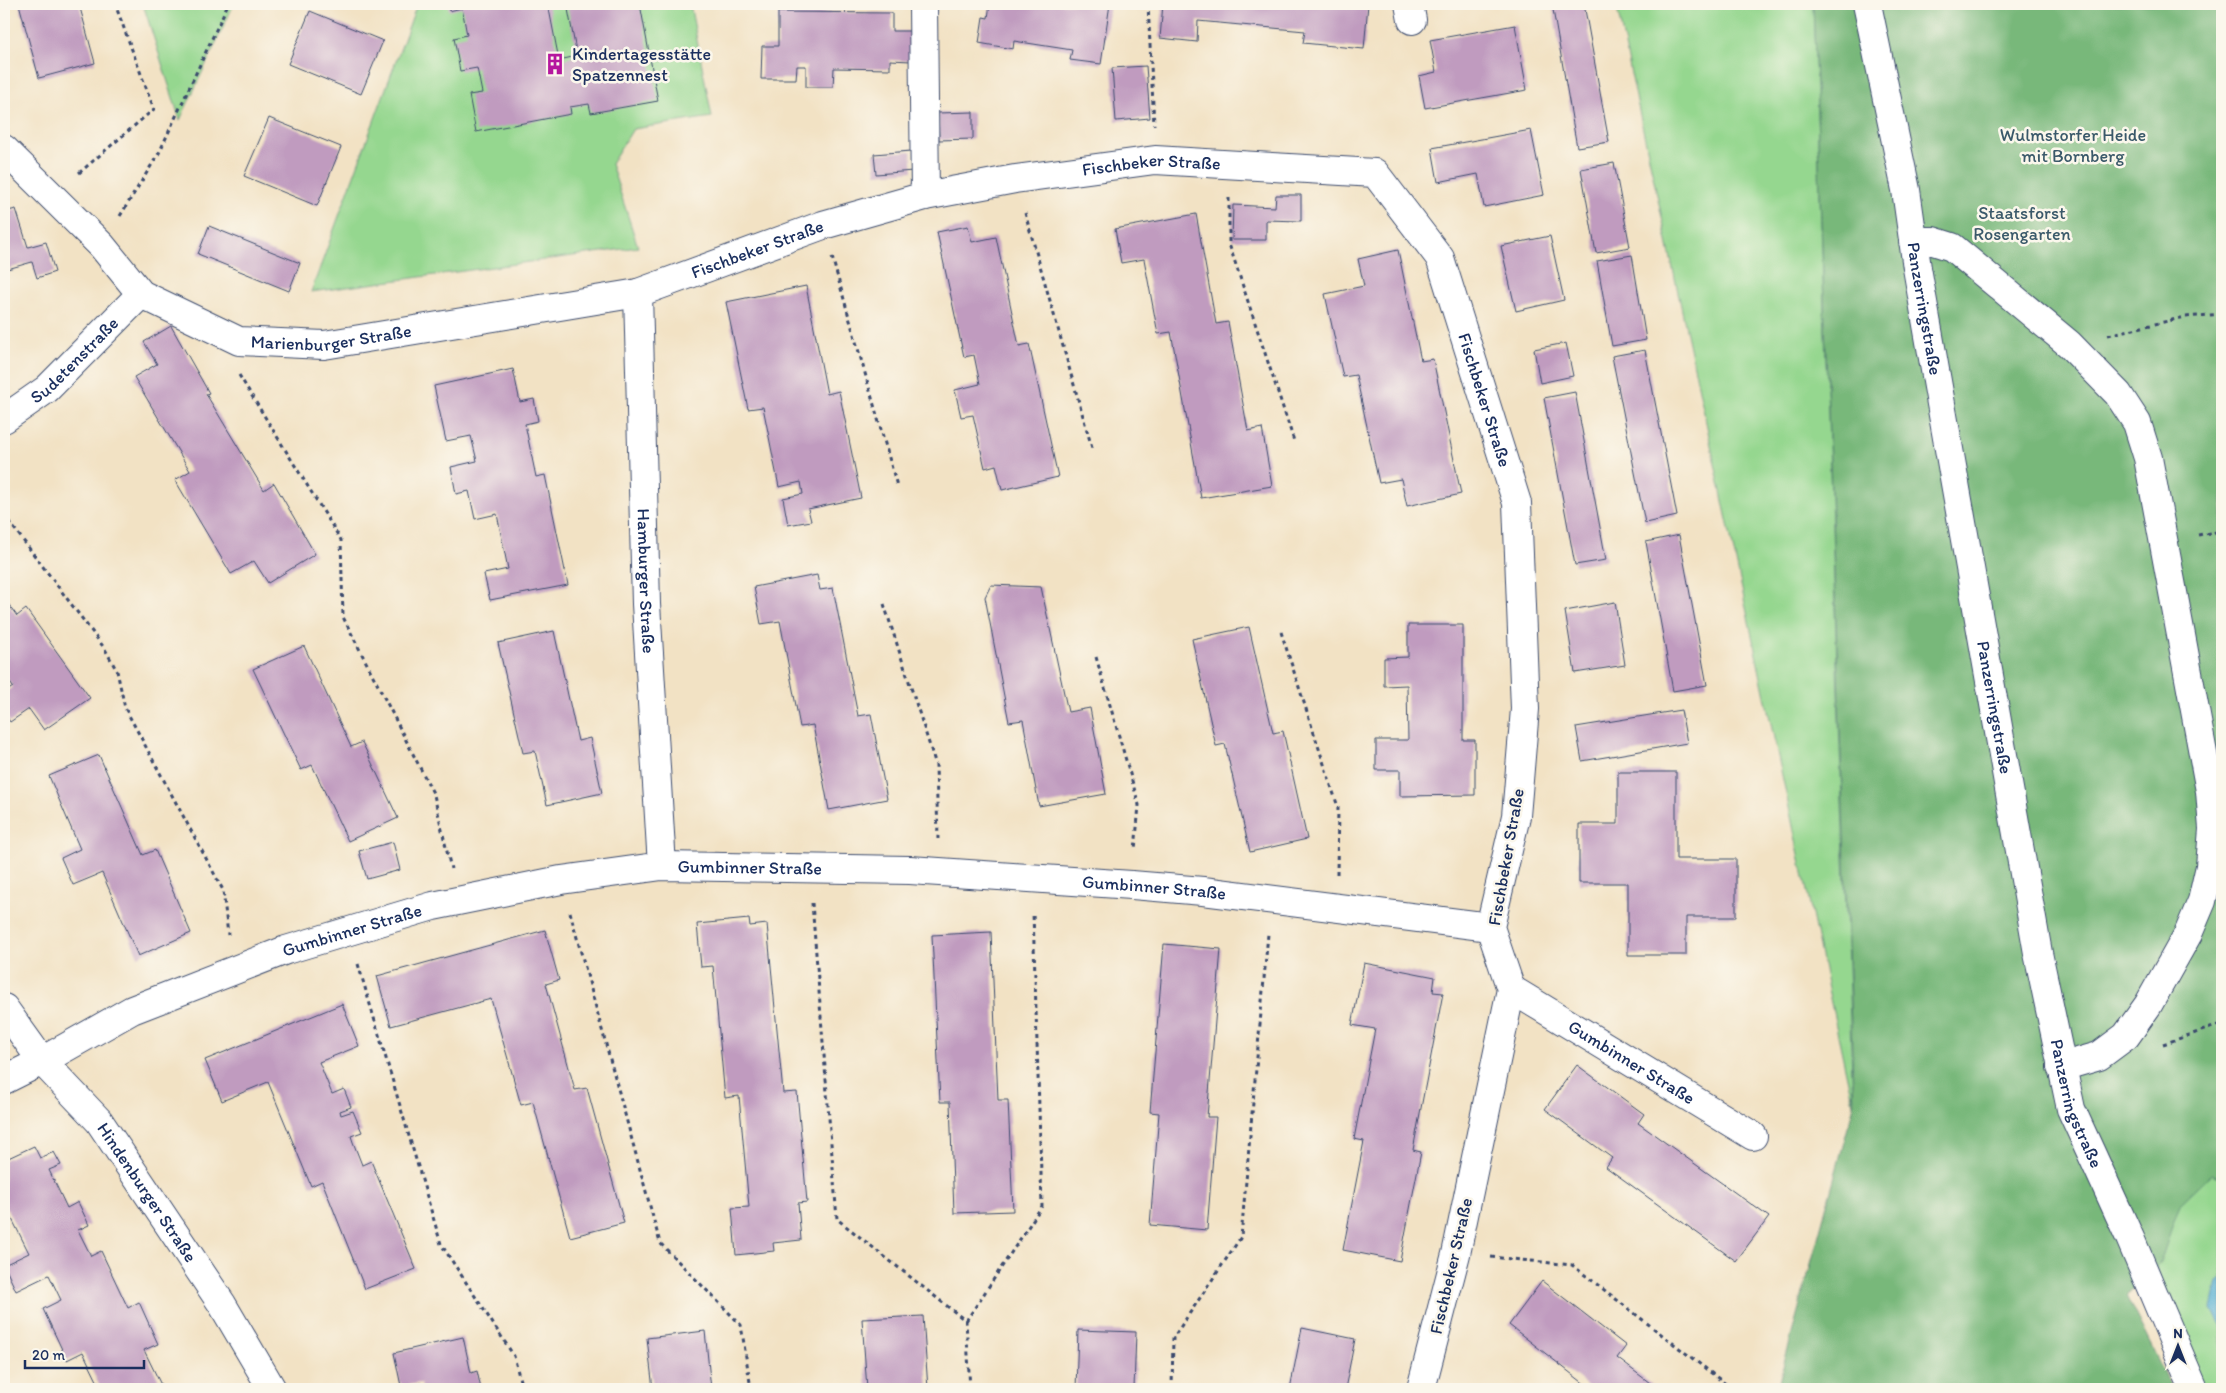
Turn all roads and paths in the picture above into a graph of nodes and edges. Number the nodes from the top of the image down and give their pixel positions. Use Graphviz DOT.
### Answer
graph roads {
  1 [pos="115,4"];
  2 [pos="228,4"];
  3 [pos="923,4"];
  4 [pos="1148,4"];
  5 [pos="1867,4"];
  6 [pos="4,149"];
  7 [pos="1155,160"];
  8 [pos="1229,164"];
  9 [pos="1015,179"];
  10 [pos="925,196"];
  11 [pos="52,197"];
  12 [pos="823,225"];
  13 [pos="1913,241"];
  14 [pos="102,246"];
  15 [pos="638,293"];
  16 [pos="141,294"];
  17 [pos="2222,314"];
  18 [pos="239,341"];
  19 [pos="2069,344"];
  20 [pos="4,419"];
  21 [pos="1294,441"];
  22 [pos="1092,448"];
  23 [pos="898,486"];
  24 [pos="4,515"];
  25 [pos="884,604"];
  26 [pos="1281,632"];
  27 [pos="1096,657"];
  28 [pos="662,866"];
  29 [pos="809,868"];
  30 [pos="939,872"];
  31 [pos="1032,878"];
  32 [pos="562,880"];
  33 [pos="1132,886"];
  34 [pos="1272,899"];
  35 [pos="458,901"];
  36 [pos="1336,907"];
  37 [pos="1490,927"];
  38 [pos="348,932"];
  39 [pos="232,970"];
  40 [pos="1511,989"];
  41 [pos="4,1008"];
  42 [pos="42,1061"];
  43 [pos="2061,1067"];
  44 [pos="4,1080"];
  45 [pos="1753,1136"];
  46 [pos="1456,1254"];
  47 [pos="966,1321"];
  48 [pos="272,1389"];
  49 [pos="522,1389"];
  50 [pos="751,1389"];
  51 [pos="970,1389"];
  52 [pos="1172,1389"];
  53 [pos="1421,1389"];
  54 [pos="1732,1389"];
  55 [pos="2194,1389"];
  1 -- 11 [label="path"];
  2 -- 14 [label="path"];
  3 -- 10 [label="street"];
  4 -- 7 [label="path"];
  5 -- 13 [label="street, Panzerringstraße"];
  6 -- 11 [label="street, Marienburger Straße"];
  7 -- 8 [label="street, Fischbeker Straße"];
  7 -- 9 [label="street, Fischbeker Straße"];
  8 -- 21 [label="path"];
  8 -- 37 [label="street, Fischbeker Straße"];
  9 -- 10 [label="street, Fischbeker Straße"];
  9 -- 22 [label="path"];
  10 -- 12 [label="street, Fischbeker Straße"];
  11 -- 14 [label="street, Marienburger Straße"];
  12 -- 15 [label="street, Fischbeker Straße"];
  12 -- 23 [label="path"];
  13 -- 19 [label="street"];
  13 -- 43 [label="street, Panzerringstraße"];
  14 -- 16 [label="street, Marienburger Straße"];
  15 -- 18 [label="street, Marienburger Straße"];
  15 -- 28 [label="street, Hamburger Straße"];
  16 -- 18 [label="street, Marienburger Straße"];
  16 -- 20 [label="street, Sudetenstraße"];
  17 -- 19 [label="path"];
  18 -- 35 [label="path"];
  19 -- 43 [label="street"];
  24 -- 39 [label="path"];
  25 -- 30 [label="path"];
  26 -- 36 [label="path"];
  27 -- 33 [label="path"];
  28 -- 29 [label="street, Gumbinner Straße"];
  28 -- 32 [label="street, Gumbinner Straße"];
  29 -- 30 [label="street, Gumbinner Straße"];
  29 -- 47 [label="path"];
  30 -- 31 [label="street, Gumbinner Straße"];
  31 -- 33 [label="street, Gumbinner Straße"];
  31 -- 47 [label="path"];
  32 -- 35 [label="street, Gumbinner Straße"];
  32 -- 50 [label="path"];
  33 -- 34 [label="street, Gumbinner Straße"];
  34 -- 36 [label="street, Gumbinner Straße"];
  34 -- 52 [label="path"];
  35 -- 38 [label="street, Gumbinner Straße"];
  36 -- 37 [label="street, Gumbinner Straße"];
  37 -- 40 [label="street, Fischbeker Straße"];
  38 -- 39 [label="street, Gumbinner Straße"];
  38 -- 49 [label="path"];
  39 -- 42 [label="street, Gumbinner Straße"];
  40 -- 45 [label="street, Gumbinner Straße"];
  40 -- 46 [label="street, Fischbeker Straße"];
  41 -- 42 [label="street, Hindenburger Straße"];
  42 -- 44 [label="street, Gumbinner Straße"];
  42 -- 48 [label="street, Hindenburger Straße"];
  43 -- 55 [label="street, Panzerringstraße"];
  46 -- 53 [label="street, Fischbeker Straße"];
  46 -- 54 [label="path"];
  47 -- 51 [label="path"];
}
